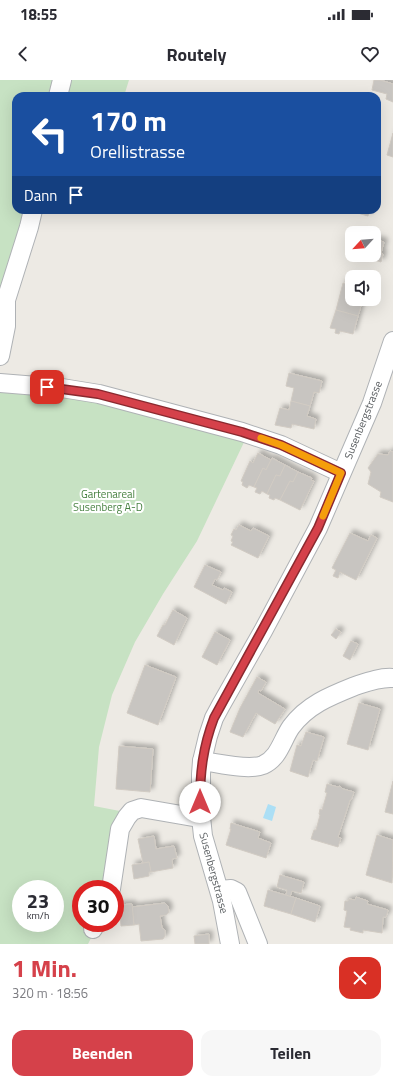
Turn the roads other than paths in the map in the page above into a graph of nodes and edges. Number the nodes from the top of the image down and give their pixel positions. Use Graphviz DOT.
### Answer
graph roads {
  1 [pos="62,80"];
  2 [pos="59,92"];
  3 [pos="32,214"];
  4 [pos="393,341"];
  5 [pos="0,356"];
  6 [pos="0,383"];
  7 [pos="341,473"];
  8 [pos="393,678"];
  9 [pos="202,761"];
  10 [pos="201,817"];
  11 [pos="112,880"];
  12 [pos="220,890"];
  13 [pos="230,944"];
  14 [pos="258,944"];
  1 -- 2 [label="street"];
  3 -- 5 [label="street"];
  4 -- 7 [label="street, Susenbergstrasse"];
  6 -- 7 [label="street"];
  7 -- 9 [label="street, Susenbergstrasse"];
  8 -- 9 [label="street"];
  9 -- 10 [label="street, Susenbergstrasse"];
  10 -- 11 [label="street"];
  10 -- 12 [label="street, Susenbergstrasse"];
  12 -- 13 [label="street, Susenbergstrasse"];
  12 -- 14 [label="street"];
}
